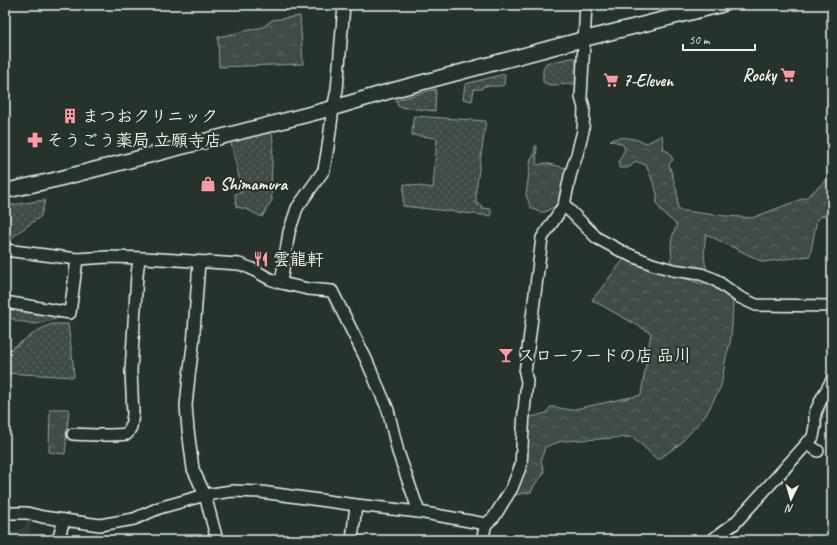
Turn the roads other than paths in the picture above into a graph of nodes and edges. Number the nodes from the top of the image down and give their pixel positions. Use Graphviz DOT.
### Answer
graph roads {
  1 [pos="344,5"];
  2 [pos="586,5"];
  3 [pos="721,5"];
  4 [pos="584,40"];
  5 [pos="332,108"];
  6 [pos="5,191"];
  7 [pos="564,205"];
  8 [pos="5,250"];
  9 [pos="77,259"];
  10 [pos="139,259"];
  11 [pos="199,262"];
  12 [pos="281,283"];
  13 [pos="5,302"];
  14 [pos="832,306"];
  15 [pos="832,380"];
  16 [pos="72,434"];
  17 [pos="205,495"];
  18 [pos="356,505"];
  19 [pos="419,512"];
  20 [pos="5,513"];
  21 [pos="64,520"];
  22 [pos="486,524"];
  23 [pos="58,540"];
  24 [pos="217,540"];
  25 [pos="352,540"];
  26 [pos="482,540"];
  27 [pos="712,540"];
  1 -- 5 [label="street"];
  2 -- 4 [label="street"];
  3 -- 4 [label="street"];
  4 -- 5 [label="street"];
  4 -- 7 [label="street"];
  5 -- 6 [label="street"];
  5 -- 12 [label="street"];
  7 -- 14 [label="street"];
  7 -- 22 [label="street"];
  8 -- 9 [label="street"];
  9 -- 10 [label="street"];
  9 -- 13 [label="street"];
  10 -- 11 [label="street"];
  10 -- 16 [label="street"];
  11 -- 12 [label="street"];
  11 -- 17 [label="street"];
  12 -- 19 [label="street"];
  15 -- 27 [label="street"];
  17 -- 18 [label="street"];
  17 -- 21 [label="street"];
  17 -- 24 [label="street"];
  18 -- 19 [label="street"];
  18 -- 25 [label="street"];
  19 -- 22 [label="street"];
  20 -- 21 [label="street"];
  21 -- 23 [label="street"];
  22 -- 26 [label="street"];
}
